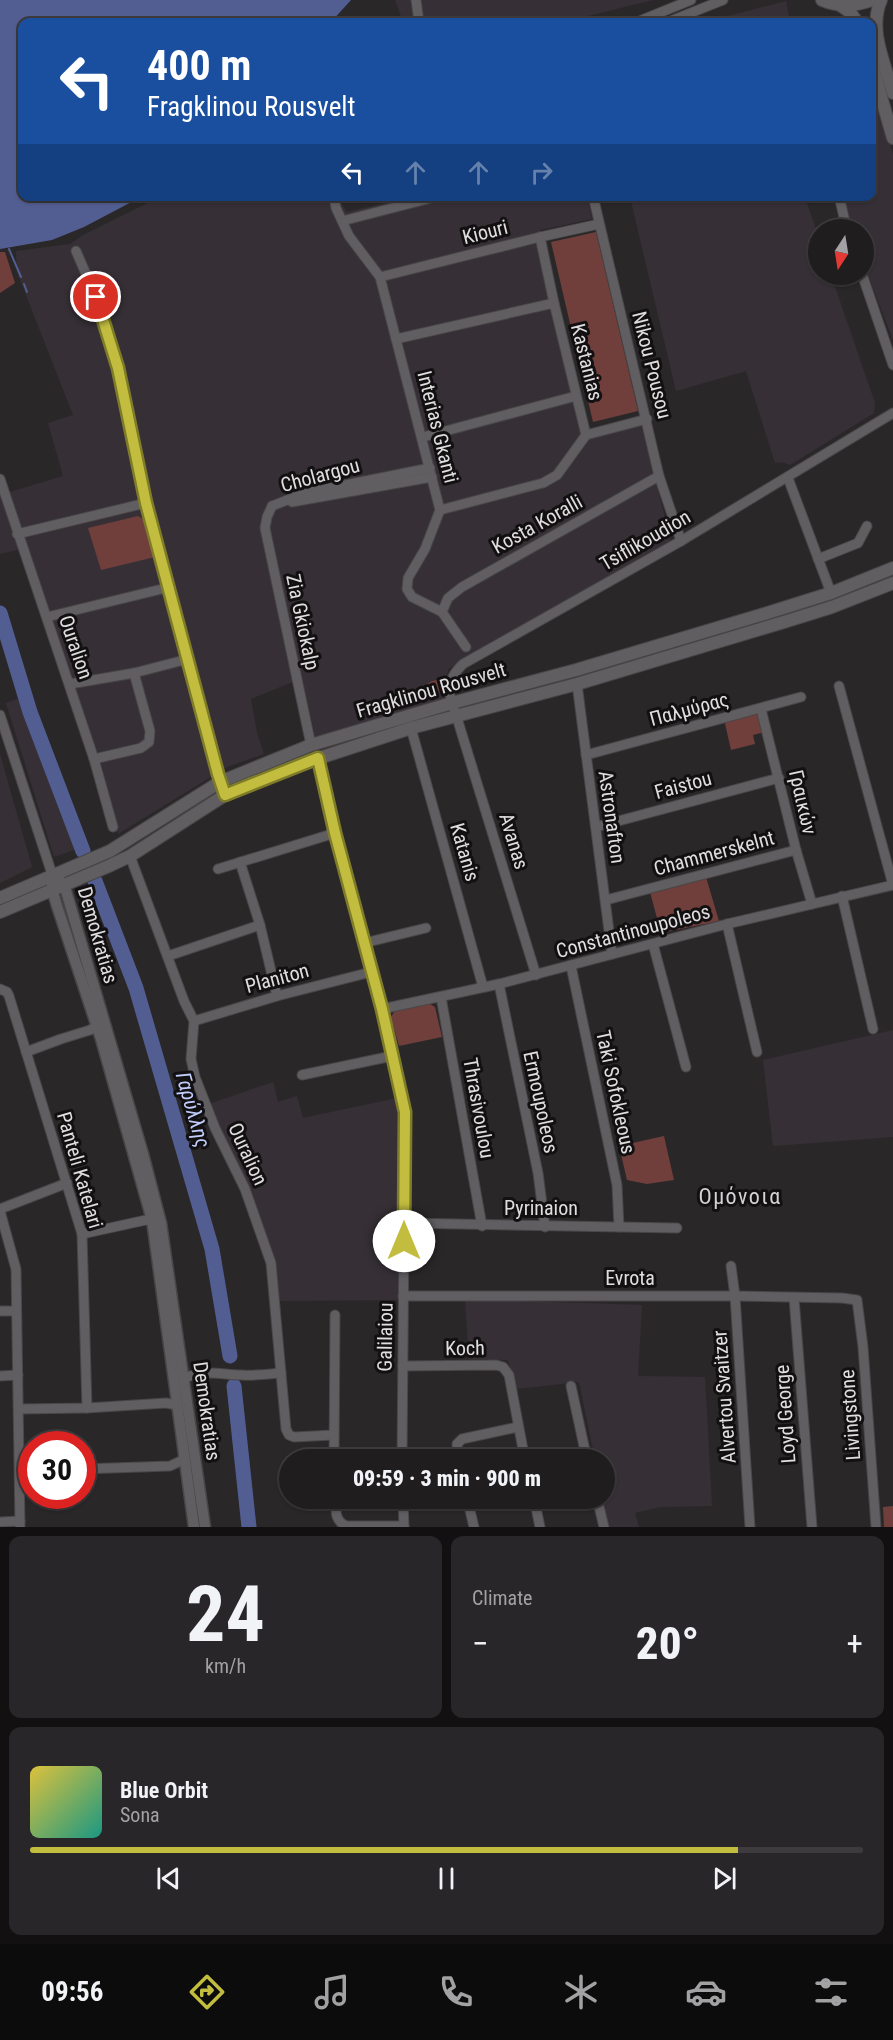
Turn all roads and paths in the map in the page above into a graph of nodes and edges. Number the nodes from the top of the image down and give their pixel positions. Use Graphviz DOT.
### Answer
graph roads {
  1 [pos="416,0"];
  2 [pos="691,0"];
  3 [pos="723,0"];
  4 [pos="822,0"];
  5 [pos="872,0"];
  6 [pos="881,0"];
  7 [pos="840,5"];
  8 [pos="418,18"];
  9 [pos="647,18"];
  10 [pos="678,18"];
  11 [pos="854,18"];
  12 [pos="876,80"];
  13 [pos="893,93"];
  14 [pos="893,138"];
  15 [pos="336,201"];
  16 [pos="420,201"];
  17 [pos="594,201"];
  18 [pos="840,201"];
  19 [pos="844,219"];
  20 [pos="342,221"];
  21 [pos="599,224"];
  22 [pos="540,237"];
  23 [pos="76,251"];
  24 [pos="380,277"];
  25 [pos="866,285"];
  26 [pos="554,303"];
  27 [pos="396,339"];
  28 [pos="893,365"];
  29 [pos="576,396"];
  30 [pos="893,413"];
  31 [pos="647,419"];
  32 [pos="586,435"];
  33 [pos="423,436"];
  34 [pos="431,472"];
  35 [pos="659,476"];
  36 [pos="788,478"];
  37 [pos="0,479"];
  38 [pos="146,503"];
  39 [pos="272,506"];
  40 [pos="440,510"];
  41 [pos="867,526"];
  42 [pos="17,534"];
  43 [pos="681,541"];
  44 [pos="818,559"];
  45 [pos="893,568"];
  46 [pos="893,583"];
  47 [pos="170,587"];
  48 [pos="831,593"];
  49 [pos="441,612"];
  50 [pos="47,617"];
  51 [pos="466,647"];
  52 [pos="188,659"];
  53 [pos="134,673"];
  54 [pos="70,684"];
  55 [pos="577,684"];
  56 [pos="839,686"];
  57 [pos="801,697"];
  58 [pos="452,704"];
  59 [pos="761,709"];
  60 [pos="0,715"];
  61 [pos="457,717"];
  62 [pos="411,728"];
  63 [pos="311,746"];
  64 [pos="586,755"];
  65 [pos="318,758"];
  66 [pos="94,759"];
  67 [pos="779,778"];
  68 [pos="220,782"];
  69 [pos="225,795"];
  70 [pos="113,827"];
  71 [pos="596,827"];
  72 [pos="335,833"];
  73 [pos="796,850"];
  74 [pos="130,856"];
  75 [pos="240,862"];
  76 [pos="218,869"];
  77 [pos="52,874"];
  78 [pos="893,885"];
  79 [pos="58,886"];
  80 [pos="842,896"];
  81 [pos="0,898"];
  82 [pos="606,900"];
  83 [pos="812,904"];
  84 [pos="0,912"];
  85 [pos="727,924"];
  86 [pos="260,925"];
  87 [pos="426,928"];
  88 [pos="364,943"];
  89 [pos="653,944"];
  90 [pos="612,954"];
  91 [pos="168,956"];
  92 [pos="571,966"];
  93 [pos="371,972"];
  94 [pos="536,975"];
  95 [pos="499,984"];
  96 [pos="483,987"];
  97 [pos="0,989"];
  98 [pos="277,996"];
  99 [pos="441,996"];
  100 [pos="382,1009"];
  101 [pos="194,1021"];
  102 [pos="101,1024"];
  103 [pos="873,1029"];
  104 [pos="26,1052"];
  105 [pos="757,1052"];
  106 [pos="392,1056"];
  107 [pos="686,1067"];
  108 [pos="302,1075"];
  109 [pos="67,1183"];
  110 [pos="0,1210"];
  111 [pos="156,1222"];
  112 [pos="404,1223"];
  113 [pos="482,1226"];
  114 [pos="545,1227"];
  115 [pos="619,1227"];
  116 [pos="677,1228"];
  117 [pos="82,1234"];
  118 [pos="731,1266"];
  119 [pos="404,1296"];
  120 [pos="735,1296"];
  121 [pos="794,1298"];
  122 [pos="857,1300"];
  123 [pos="0,1311"];
  124 [pos="16,1311"];
  125 [pos="335,1315"];
  126 [pos="403,1366"];
  127 [pos="281,1373"];
  128 [pos="18,1375"];
  129 [pos="0,1376"];
  130 [pos="185,1378"];
  131 [pos="571,1386"];
  132 [pos="172,1404"];
  133 [pos="87,1408"];
  134 [pos="20,1409"];
  135 [pos="518,1427"];
  136 [pos="20,1431"];
  137 [pos="333,1435"];
  138 [pos="334,1449"];
  139 [pos="402,1449"];
  140 [pos="457,1449"];
  141 [pos="523,1449"];
  142 [pos="585,1449"];
  143 [pos="185,1459"];
  144 [pos="96,1469"];
  145 [pos="336,1509"];
  146 [pos="403,1509"];
  147 [pos="470,1509"];
  148 [pos="536,1509"];
  149 [pos="600,1509"];
  150 [pos="0,1522"];
  151 [pos="20,1524"];
  152 [pos="404,1526"];
  153 [pos="194,1527"];
  154 [pos="205,1527"];
  155 [pos="474,1527"];
  156 [pos="540,1527"];
  157 [pos="604,1527"];
  158 [pos="750,1527"];
  159 [pos="812,1527"];
  160 [pos="876,1527"];
  1 -- 8 [label="street"];
  2 -- 9 [label="street"];
  3 -- 10 [label="street"];
  4 -- 7 [label="main road"];
  5 -- 7 [label="main road"];
  6 -- 13 [label="main road"];
  7 -- 11 [label="main road"];
  12 -- 14 [label="main road"];
  15 -- 20 [label="street, Interias Gkanti"];
  16 -- 20 [label="street"];
  17 -- 21 [label="street, Nikou Pousou"];
  18 -- 19 [label="street"];
  20 -- 24 [label="street, Interias Gkanti"];
  21 -- 22 [label="street, Kiouri"];
  21 -- 31 [label="street, Nikou Pousou"];
  22 -- 24 [label="street, Kiouri"];
  22 -- 26 [label="street, Kastanias"];
  23 -- 38 [label="street"];
  24 -- 27 [label="street, Interias Gkanti"];
  25 -- 28 [label="street"];
  26 -- 27 [label="street"];
  26 -- 29 [label="street, Kastanias"];
  27 -- 33 [label="street, Interias Gkanti"];
  29 -- 32 [label="street, Kastanias"];
  29 -- 33 [label="street"];
  30 -- 36 [label="street, Tsiflikoudion"];
  31 -- 32 [label="street"];
  31 -- 35 [label="street, Nikou Pousou"];
  32 -- 40 [label="street"];
  33 -- 34 [label="street, Interias Gkanti"];
  34 -- 39 [label="street, Cholargou"];
  34 -- 40 [label="street, Interias Gkanti"];
  35 -- 43 [label="street, Nikou Pousou"];
  35 -- 49 [label="street, Kosta Koralli"];
  36 -- 43 [label="street, Tsiflikoudion"];
  36 -- 44 [label="street"];
  37 -- 42 [label="street, Ouralion"];
  38 -- 42 [label="street"];
  38 -- 47 [label="street"];
  39 -- 63 [label="street, Zia Gkiokalp"];
  40 -- 49 [label="street, Interias Gkanti"];
  41 -- 44 [label="street"];
  42 -- 50 [label="street, Ouralion"];
  43 -- 58 [label="street, Tsiflikoudion"];
  44 -- 48 [label="street"];
  45 -- 48 [label="main road, Fragklinou Rousvelt"];
  46 -- 55 [label="main road, Fragklinou Rousvelt"];
  47 -- 50 [label="street"];
  47 -- 52 [label="street"];
  48 -- 58 [label="main road, Fragklinou Rousvelt"];
  49 -- 51 [label="street, Interias Gkanti"];
  50 -- 54 [label="street, Ouralion"];
  52 -- 53 [label="street"];
  52 -- 68 [label="street"];
  53 -- 54 [label="street"];
  53 -- 66 [label="street"];
  54 -- 66 [label="street, Ouralion"];
  55 -- 61 [label="main road, Fragklinou Rousvelt"];
  55 -- 64 [label="street, Astronafton"];
  56 -- 78 [label="street"];
  57 -- 59 [label="street, Παλμύρας"];
  58 -- 61 [label="street, Tsiflikoudion"];
  58 -- 63 [label="main road, Fragklinou Rousvelt"];
  59 -- 64 [label="street, Παλμύρας"];
  59 -- 67 [label="street, Γραικών"];
  60 -- 77 [label="street"];
  61 -- 62 [label="main road, Fragklinou Rousvelt"];
  61 -- 94 [label="street, Avanas"];
  62 -- 65 [label="main road, Fragklinou Rousvelt"];
  62 -- 96 [label="street, Katanis"];
  63 -- 68 [label="main road, Fragklinou Rousvelt"];
  64 -- 71 [label="street, Astronafton"];
  65 -- 69 [label="main road, Fragklinou Rousvelt"];
  65 -- 72 [label="street, Galilaiou"];
  66 -- 70 [label="street, Ouralion"];
  67 -- 71 [label="street, Faistou"];
  67 -- 73 [label="street, Γραικών"];
  68 -- 69 [label="street"];
  68 -- 77 [label="main road, Fragklinou Rousvelt"];
  69 -- 74 [label="main road, Fragklinou Rousvelt"];
  71 -- 82 [label="street, Astronafton"];
  72 -- 75 [label="street"];
  72 -- 88 [label="street, Galilaiou"];
  73 -- 82 [label="street, Chammerskelnt"];
  73 -- 83 [label="street, Γραικών"];
  74 -- 79 [label="main road, Fragklinou Rousvelt"];
  74 -- 91 [label="street, Ouralion"];
  75 -- 76 [label="street"];
  75 -- 86 [label="street"];
  77 -- 79 [label="street, Demokratias"];
  77 -- 81 [label="main road, Fragklinou Rousvelt"];
  78 -- 80 [label="street, Constantinoupoleos"];
  79 -- 84 [label="main road, Fragklinou Rousvelt"];
  79 -- 102 [label="street, Demokratias"];
  80 -- 83 [label="street, Constantinoupoleos"];
  80 -- 103 [label="street"];
  82 -- 90 [label="street, Astronafton"];
  83 -- 85 [label="street, Constantinoupoleos"];
  85 -- 89 [label="street, Constantinoupoleos"];
  85 -- 105 [label="street"];
  86 -- 91 [label="street"];
  86 -- 98 [label="street"];
  87 -- 88 [label="street"];
  88 -- 93 [label="street, Galilaiou"];
  89 -- 90 [label="street, Constantinoupoleos"];
  89 -- 107 [label="street"];
  90 -- 92 [label="street, Constantinoupoleos"];
  91 -- 101 [label="street, Ouralion"];
  92 -- 94 [label="street, Constantinoupoleos"];
  92 -- 115 [label="street, Taki Sofokleous"];
  93 -- 98 [label="street, Planiton"];
  93 -- 100 [label="street, Galilaiou"];
  94 -- 95 [label="street, Constantinoupoleos"];
  95 -- 96 [label="street, Constantinoupoleos"];
  95 -- 114 [label="street, Ermoupoleos"];
  96 -- 99 [label="street, Constantinoupoleos"];
  97 -- 104 [label="street, Panteli Katelari"];
  98 -- 101 [label="street, Planiton"];
  99 -- 100 [label="street, Constantinoupoleos"];
  99 -- 113 [label="street, Thrasivoulou"];
  100 -- 106 [label="street, Galilaiou"];
  101 -- 127 [label="street, Ouralion"];
  102 -- 104 [label="street"];
  102 -- 111 [label="street, Demokratias"];
  104 -- 109 [label="street, Panteli Katelari"];
  106 -- 108 [label="street"];
  106 -- 112 [label="street, Galilaiou"];
  109 -- 110 [label="street"];
  109 -- 117 [label="street, Panteli Katelari"];
  110 -- 124 [label="street"];
  111 -- 117 [label="street"];
  111 -- 130 [label="street, Demokratias"];
  111 -- 132 [label="street, Demokratias"];
  112 -- 113 [label="street, Pyrinaion"];
  112 -- 119 [label="street, Galilaiou"];
  113 -- 114 [label="street, Pyrinaion"];
  114 -- 115 [label="street, Pyrinaion"];
  115 -- 116 [label="street, Pyrinaion"];
  117 -- 133 [label="street, Panteli Katelari"];
  118 -- 120 [label="street, Alvertou Svaitzer"];
  119 -- 120 [label="street, Evrota"];
  119 -- 126 [label="street, Galilaiou"];
  120 -- 121 [label="street, Evrota"];
  120 -- 158 [label="street, Alvertou Svaitzer"];
  121 -- 122 [label="street, Evrota"];
  121 -- 159 [label="street, Loyd George"];
  122 -- 160 [label="street, Livingstone"];
  123 -- 124 [label="street"];
  124 -- 128 [label="street"];
  125 -- 137 [label="street"];
  126 -- 135 [label="street, Koch"];
  126 -- 139 [label="street, Galilaiou"];
  127 -- 130 [label="street"];
  127 -- 137 [label="street, Ouralion"];
  128 -- 129 [label="street"];
  128 -- 134 [label="street"];
  130 -- 154 [label="street, Demokratias"];
  131 -- 142 [label="street"];
  132 -- 133 [label="street"];
  132 -- 143 [label="street, Demokratias"];
  133 -- 134 [label="street"];
  134 -- 136 [label="street"];
  135 -- 140 [label="street"];
  135 -- 141 [label="street, Koch"];
  137 -- 138 [label="street"];
  143 -- 144 [label="street"];
  143 -- 153 [label="street, Demokratias"];
  145 -- 152 [label="street"];
  146 -- 152 [label="street"];
  147 -- 155 [label="street"];
  148 -- 156 [label="street"];
  149 -- 157 [label="street"];
  150 -- 151 [label="street"];
}
